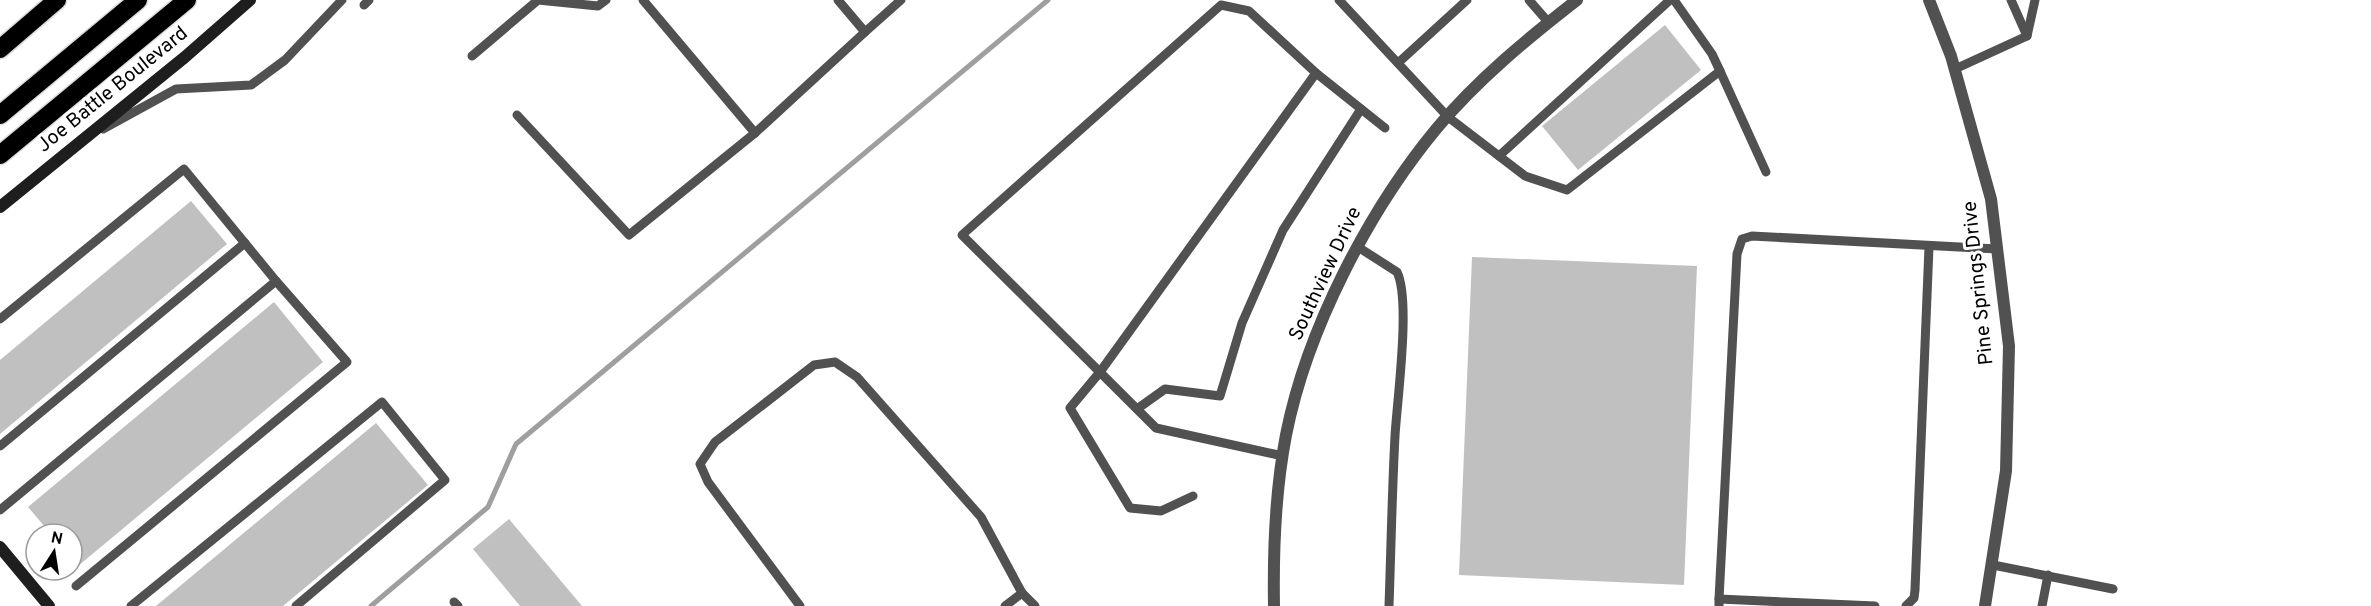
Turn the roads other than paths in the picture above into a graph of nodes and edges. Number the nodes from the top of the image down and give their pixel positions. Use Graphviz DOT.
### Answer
graph roads {
  1 [pos="57,0"];
  2 [pos="138,0"];
  3 [pos="187,0"];
  4 [pos="250,0"];
  5 [pos="342,0"];
  6 [pos="606,0"];
  7 [pos="643,0"];
  8 [pos="838,0"];
  9 [pos="901,0"];
  10 [pos="1339,0"];
  11 [pos="1467,0"];
  12 [pos="1529,0"];
  13 [pos="1577,0"];
  14 [pos="1672,0"];
  15 [pos="1929,0"];
  16 [pos="2011,0"];
  17 [pos="2035,0"];
  18 [pos="1549,23"];
  19 [pos="865,32"];
  20 [pos="2027,36"];
  21 [pos="0,49"];
  22 [pos="472,56"];
  23 [pos="1398,63"];
  24 [pos="1955,69"];
  25 [pos="1720,71"];
  26 [pos="1316,73"];
  27 [pos="1360,108"];
  28 [pos="0,115"];
  29 [pos="517,115"];
  30 [pos="1448,117"];
  31 [pos="1385,128"];
  32 [pos="755,133"];
  33 [pos="85,139"];
  34 [pos="0,155"];
  35 [pos="1499,156"];
  36 [pos="1766,172"];
  37 [pos="0,207"];
  38 [pos="245,243"];
  39 [pos="1358,247"];
  40 [pos="1929,247"];
  41 [pos="1997,249"];
  42 [pos="276,281"];
  43 [pos="0,319"];
  44 [pos="1100,372"];
  45 [pos="1137,409"];
  46 [pos="0,446"];
  47 [pos="1283,456"];
  48 [pos="1193,496"];
  49 [pos="0,510"];
  50 [pos="0,547"];
  51 [pos="1993,565"];
  52 [pos="2048,575"];
  53 [pos="76,586"];
  54 [pos="2113,589"];
  55 [pos="1022,593"];
  56 [pos="1719,602"];
  57 [pos="800,605"];
  58 [pos="49,606"];
  59 [pos="131,606"];
  60 [pos="296,606"];
  61 [pos="1005,606"];
  62 [pos="1035,606"];
  63 [pos="1274,606"];
  64 [pos="1389,606"];
  65 [pos="1875,606"];
  66 [pos="1906,606"];
  67 [pos="1985,606"];
  68 [pos="2042,606"];
  1 -- 21 [label="highway"];
  2 -- 28 [label="highway"];
  3 -- 34 [label="highway"];
  4 -- 33 [label="main road, Joe Battle Boulevard"];
  5 -- 33 [label="lane"];
  6 -- 22 [label="lane"];
  7 -- 32 [label="lane"];
  8 -- 19 [label="lane"];
  9 -- 19 [label="lane"];
  10 -- 23 [label="lane"];
  11 -- 23 [label="lane"];
  12 -- 18 [label="lane"];
  13 -- 18 [label="street, Southview Drive"];
  14 -- 25 [label="lane"];
  14 -- 35 [label="lane"];
  15 -- 24 [label="street, Pine Springs Drive"];
  16 -- 20 [label="lane"];
  17 -- 20 [label="lane"];
  18 -- 30 [label="street, Southview Drive"];
  19 -- 32 [label="lane"];
  20 -- 24 [label="lane"];
  23 -- 30 [label="lane"];
  24 -- 41 [label="street, Pine Springs Drive"];
  25 -- 35 [label="lane"];
  25 -- 36 [label="lane"];
  26 -- 27 [label="lane"];
  26 -- 44 [label="lane"];
  26 -- 44 [label="lane"];
  27 -- 31 [label="lane"];
  27 -- 45 [label="lane"];
  29 -- 32 [label="lane"];
  30 -- 35 [label="lane"];
  30 -- 39 [label="street, Southview Drive"];
  33 -- 37 [label="main road, Joe Battle Boulevard"];
  38 -- 42 [label="lane"];
  38 -- 43 [label="lane"];
  38 -- 46 [label="lane"];
  39 -- 47 [label="street, Southview Drive"];
  39 -- 64 [label="lane"];
  40 -- 41 [label="lane"];
  40 -- 56 [label="lane"];
  40 -- 66 [label="lane"];
  41 -- 51 [label="street, Pine Springs Drive"];
  42 -- 49 [label="lane"];
  42 -- 53 [label="lane"];
  44 -- 45 [label="lane"];
  44 -- 48 [label="lane"];
  45 -- 47 [label="lane"];
  47 -- 63 [label="street, Southview Drive"];
  50 -- 58 [label="main road"];
  51 -- 52 [label="lane"];
  51 -- 67 [label="street, Pine Springs Drive"];
  52 -- 54 [label="lane"];
  52 -- 68 [label="lane"];
  55 -- 57 [label="lane"];
  55 -- 61 [label="lane"];
  55 -- 62 [label="lane"];
  56 -- 65 [label="lane"];
  59 -- 60 [label="lane"];
}
